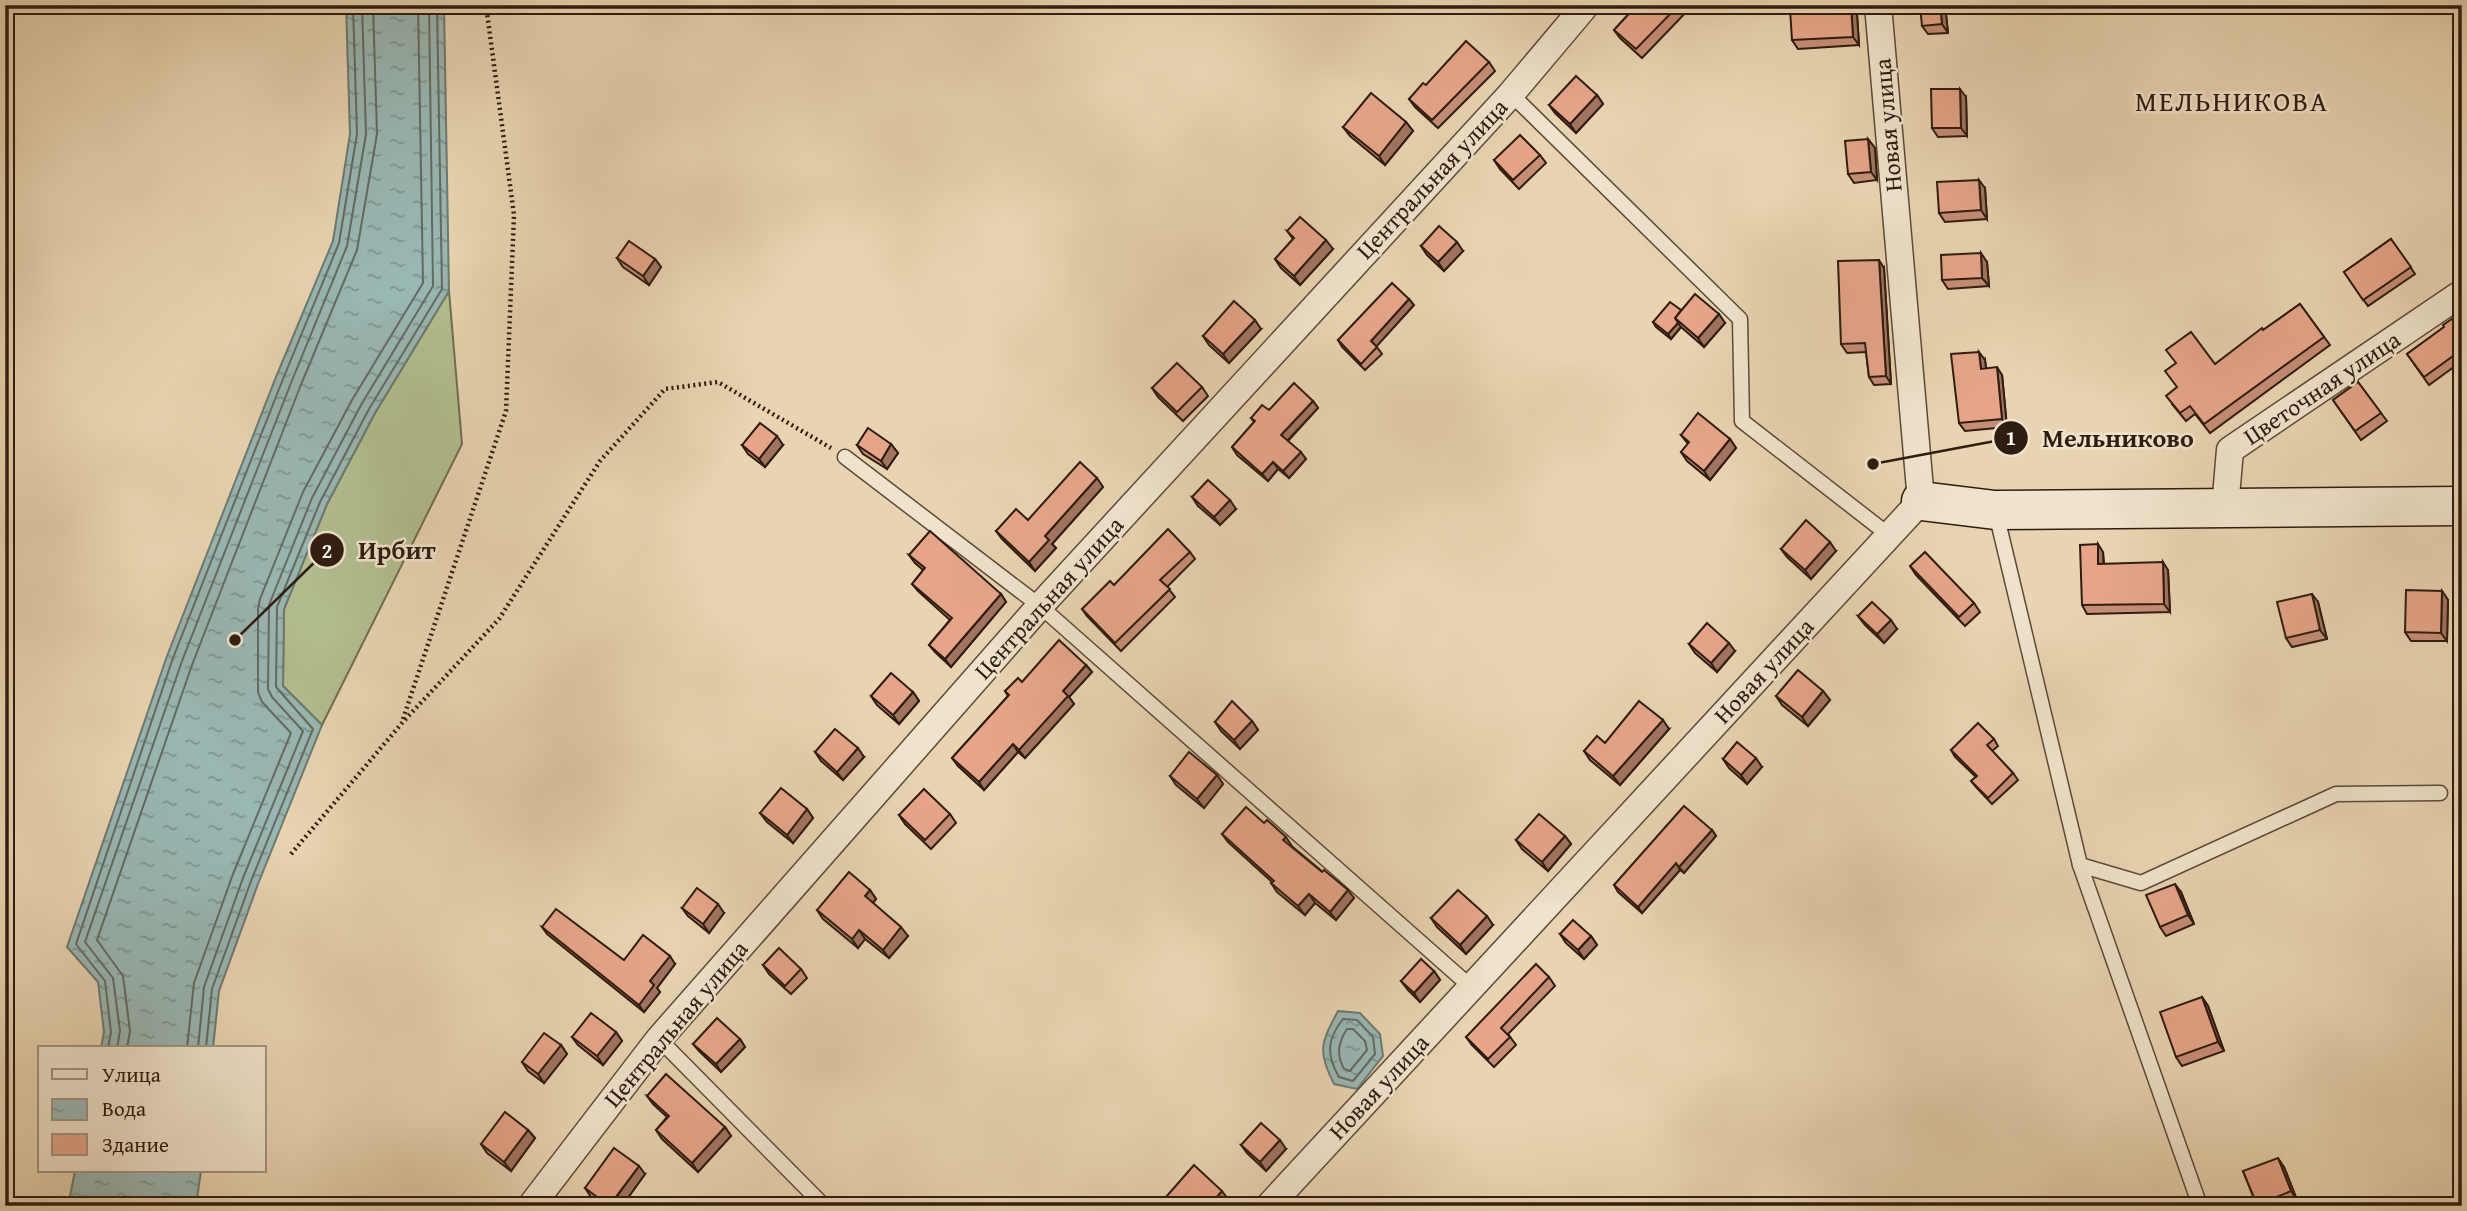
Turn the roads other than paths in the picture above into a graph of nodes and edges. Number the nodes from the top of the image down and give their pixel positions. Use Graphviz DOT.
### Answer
graph roads {
  1 [pos="1586,5"];
  2 [pos="1878,5"];
  3 [pos="1511,94"];
  4 [pos="2462,293"];
  5 [pos="845,457"];
  6 [pos="1921,501"];
  7 [pos="2462,506"];
  8 [pos="2225,508"];
  9 [pos="1995,510"];
  10 [pos="1890,536"];
  11 [pos="1040,606"];
  12 [pos="2440,793"];
  13 [pos="2080,864"];
  14 [pos="1472,987"];
  15 [pos="659,1039"];
  16 [pos="531,1206"];
  17 [pos="824,1206"];
  18 [pos="1269,1206"];
  19 [pos="2200,1206"];
  1 -- 3 [label="street, Центральная улица"];
  2 -- 6 [label="street, Новая улица"];
  3 -- 10 [label="lane"];
  3 -- 11 [label="street, Центральная улица"];
  4 -- 8 [label="street, Цветочная улица"];
  5 -- 11 [label="lane"];
  6 -- 9 [label="street"];
  6 -- 10 [label="street, Новая улица"];
  7 -- 8 [label="street"];
  8 -- 9 [label="street"];
  9 -- 13 [label="lane"];
  10 -- 14 [label="street, Новая улица"];
  11 -- 14 [label="lane"];
  11 -- 15 [label="street, Центральная улица"];
  12 -- 13 [label="lane"];
  13 -- 19 [label="lane"];
  14 -- 18 [label="street, Новая улица"];
  15 -- 16 [label="street, Центральная улица"];
  15 -- 17 [label="lane"];
}
